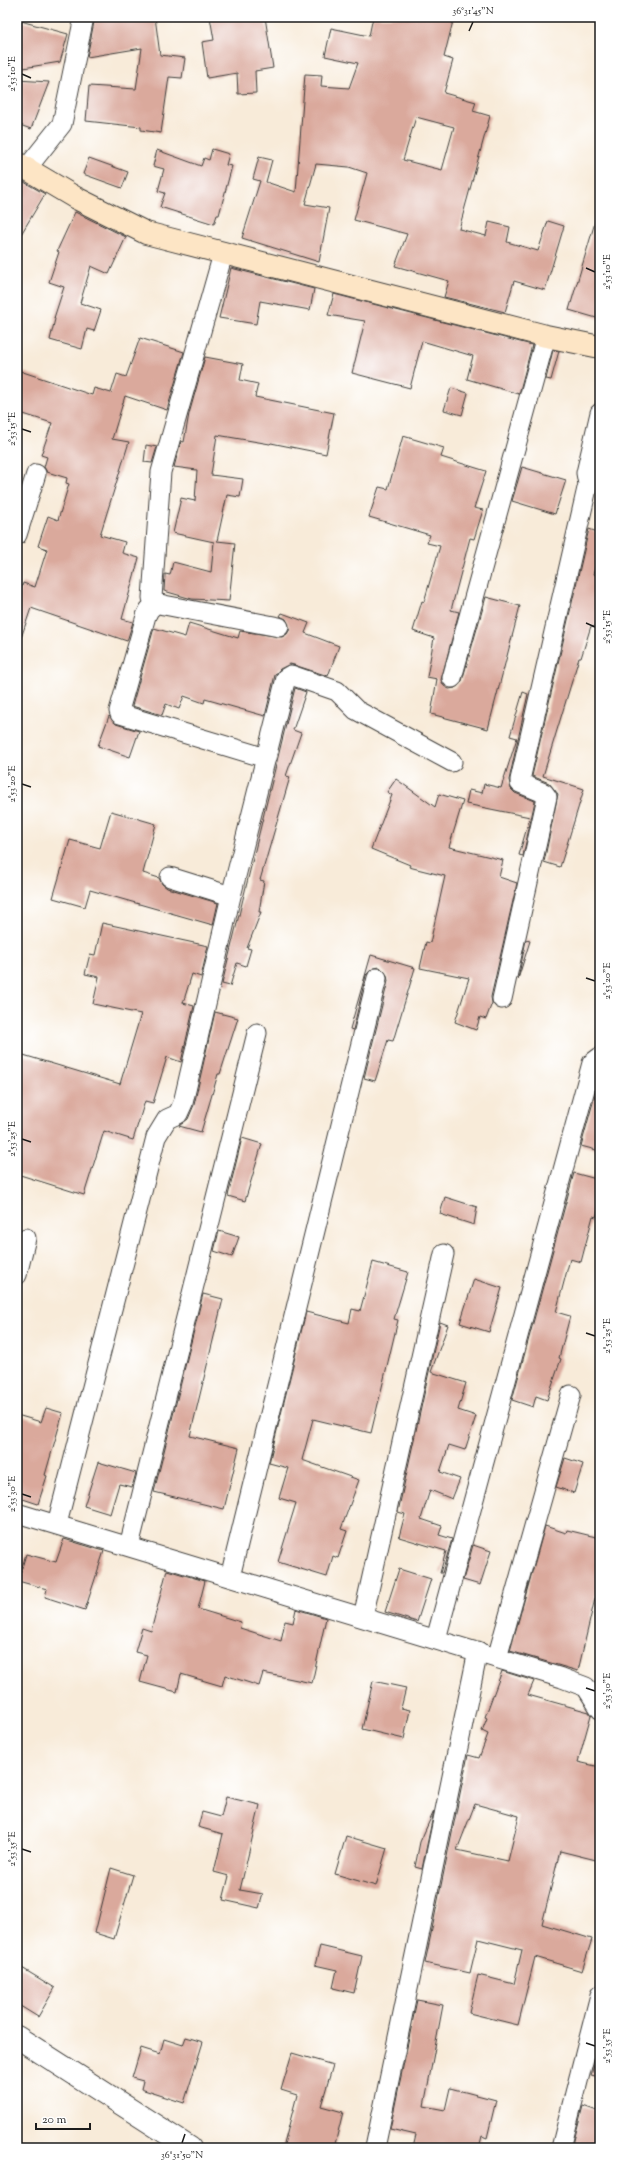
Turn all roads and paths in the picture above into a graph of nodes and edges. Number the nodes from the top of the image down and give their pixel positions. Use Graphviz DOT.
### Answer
graph roads {
  1 [pos="84,17"];
  2 [pos="22,165"];
  3 [pos="223,254"];
  4 [pos="546,336"];
  5 [pos="600,347"];
  6 [pos="600,413"];
  7 [pos="36,474"];
  8 [pos="17,535"];
  9 [pos="156,603"];
  10 [pos="279,627"];
  11 [pos="452,678"];
  12 [pos="266,758"];
  13 [pos="452,762"];
  14 [pos="170,877"];
  15 [pos="231,896"];
  16 [pos="377,978"];
  17 [pos="502,999"];
  18 [pos="257,1033"];
  19 [pos="600,1056"];
  20 [pos="26,1238"];
  21 [pos="444,1254"];
  22 [pos="17,1274"];
  23 [pos="571,1395"];
  24 [pos="17,1513"];
  25 [pos="57,1524"];
  26 [pos="129,1546"];
  27 [pos="230,1577"];
  28 [pos="363,1617"];
  29 [pos="436,1639"];
  30 [pos="478,1651"];
  31 [pos="497,1658"];
  32 [pos="600,1709"];
  33 [pos="600,1995"];
  34 [pos="17,2037"];
  35 [pos="190,2148"];
  36 [pos="375,2148"];
  37 [pos="561,2148"];
  1 -- 2 [label="street"];
  2 -- 3 [label="main road"];
  3 -- 4 [label="main road"];
  3 -- 9 [label="street"];
  4 -- 5 [label="main road"];
  4 -- 11 [label="street"];
  6 -- 17 [label="street"];
  7 -- 8 [label="street"];
  9 -- 10 [label="street"];
  9 -- 12 [label="street"];
  12 -- 13 [label="street"];
  12 -- 15 [label="street"];
  14 -- 15 [label="street"];
  15 -- 25 [label="street"];
  16 -- 27 [label="street"];
  18 -- 26 [label="street"];
  19 -- 29 [label="street"];
  20 -- 22 [label="street"];
  21 -- 28 [label="street"];
  23 -- 31 [label="street"];
  24 -- 25 [label="street"];
  25 -- 26 [label="street"];
  26 -- 27 [label="street"];
  27 -- 28 [label="street"];
  28 -- 29 [label="street"];
  29 -- 30 [label="street"];
  30 -- 31 [label="street"];
  30 -- 36 [label="street"];
  31 -- 32 [label="street"];
  33 -- 37 [label="street"];
  34 -- 35 [label="street"];
}
